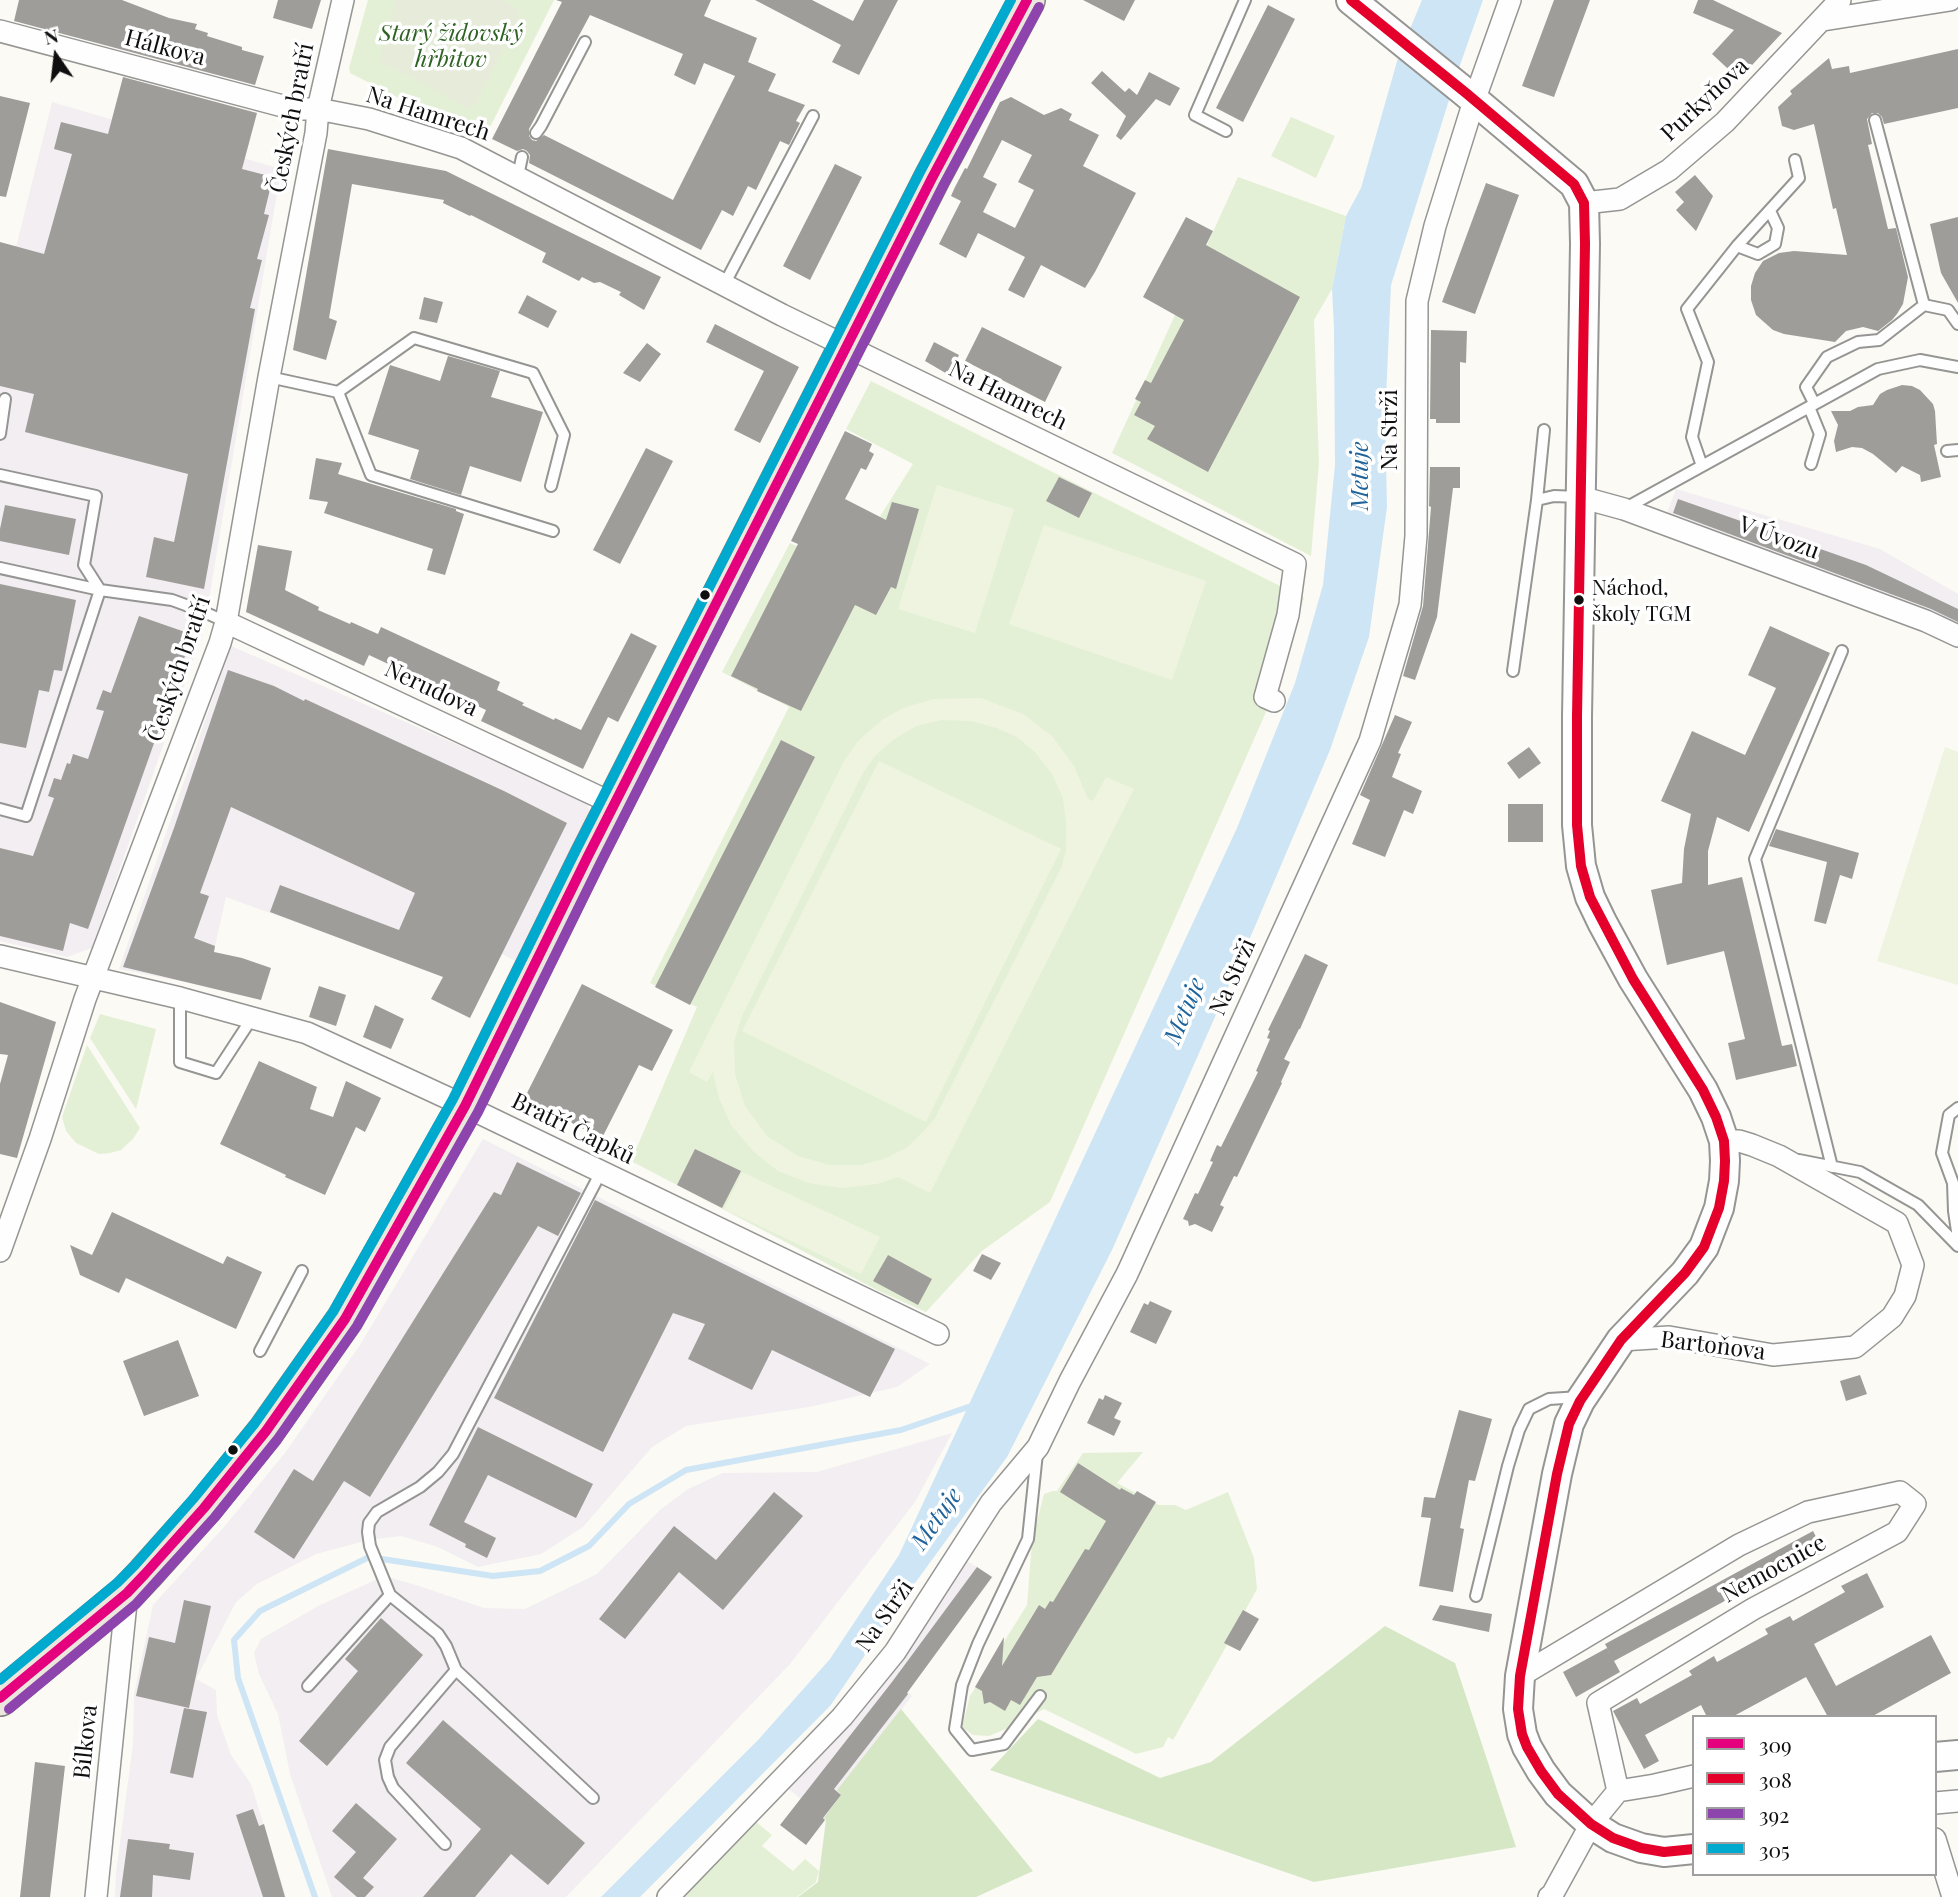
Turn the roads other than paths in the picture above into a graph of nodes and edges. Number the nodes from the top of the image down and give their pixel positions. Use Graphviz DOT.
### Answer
graph roads {
  1 [pos="343,0"];
  2 [pos="1027,0"];
  3 [pos="1245,0"];
  4 [pos="1351,0"];
  5 [pos="1510,0"];
  6 [pos="1840,0"];
  7 [pos="1950,0"];
  8 [pos="1383,18"];
  9 [pos="1823,20"];
  10 [pos="0,31"];
  11 [pos="585,42"];
  12 [pos="1470,97"];
  13 [pos="318,109"];
  14 [pos="813,116"];
  15 [pos="1875,120"];
  16 [pos="1226,131"];
  17 [pos="536,133"];
  18 [pos="1795,160"];
  19 [pos="1584,203"];
  20 [pos="1770,211"];
  21 [pos="1737,246"];
  22 [pos="724,285"];
  23 [pos="1924,305"];
  24 [pos="1958,324"];
  25 [pos="848,347"];
  26 [pos="1958,367"];
  27 [pos="269,377"];
  28 [pos="338,392"];
  29 [pos="5,399"];
  30 [pos="1812,405"];
  31 [pos="1544,430"];
  32 [pos="0,434"];
  33 [pos="1811,464"];
  34 [pos="1702,466"];
  35 [pos="0,475"];
  36 [pos="551,486"];
  37 [pos="1580,497"];
  38 [pos="1537,500"];
  39 [pos="1624,509"];
  40 [pos="553,531"];
  41 [pos="0,568"];
  42 [pos="100,590"];
  43 [pos="226,622"];
  44 [pos="1958,636"];
  45 [pos="1842,651"];
  46 [pos="1513,671"];
  47 [pos="1275,701"];
  48 [pos="614,804"];
  49 [pos="0,809"];
  50 [pos="0,957"];
  51 [pos="94,977"];
  52 [pos="180,998"];
  53 [pos="252,1018"];
  54 [pos="465,1106"];
  55 [pos="1958,1108"];
  56 [pos="1724,1141"];
  57 [pos="1779,1156"];
  58 [pos="1832,1167"];
  59 [pos="601,1172"];
  60 [pos="1958,1238"];
  61 [pos="1958,1246"];
  62 [pos="0,1251"];
  63 [pos="302,1271"];
  64 [pos="938,1334"];
  65 [pos="1621,1340"];
  66 [pos="260,1351"];
  67 [pos="1583,1396"];
  68 [pos="1038,1447"];
  69 [pos="387,1590"];
  70 [pos="127,1593"];
  71 [pos="1476,1596"];
  72 [pos="456,1670"];
  73 [pos="1520,1676"];
  74 [pos="307,1686"];
  75 [pos="1040,1696"];
  76 [pos="0,1698"];
  77 [pos="1958,1755"];
  78 [pos="1937,1757"];
  79 [pos="1692,1776"];
  80 [pos="1618,1791"];
  81 [pos="593,1798"];
  82 [pos="1958,1801"];
  83 [pos="1937,1803"];
  84 [pos="1591,1824"];
  85 [pos="445,1844"];
  86 [pos="1937,1845"];
  87 [pos="1692,1849"];
  88 [pos="1552,1896"];
  89 [pos="96,1897"];
  90 [pos="668,1897"];
  91 [pos="1953,1897"];
  1 -- 13 [label="street, Českých bratří"];
  2 -- 25 [label="main road"];
  3 -- 16 [label="lane"];
  4 -- 8 [label="street"];
  5 -- 12 [label="street, Na Strži"];
  6 -- 9 [label="street, Purkyňova"];
  7 -- 9 [label="street"];
  8 -- 12 [label="street"];
  9 -- 19 [label="street, Purkyňova"];
  10 -- 13 [label="street, Hálkova"];
  11 -- 17 [label="lane"];
  12 -- 19 [label="street"];
  12 -- 68 [label="street, Na Strži"];
  13 -- 22 [label="street, Na Hamrech"];
  13 -- 27 [label="street, Českých bratří"];
  14 -- 22 [label="lane"];
  15 -- 23 [label="lane"];
  18 -- 20 [label="lane"];
  19 -- 37 [label="street, Bartoňova"];
  20 -- 21 [label="lane"];
  20 -- 21 [label="lane"];
  21 -- 34 [label="lane"];
  22 -- 25 [label="street, Na Hamrech"];
  23 -- 24 [label="lane"];
  23 -- 30 [label="lane"];
  25 -- 47 [label="street, Na Hamrech"];
  25 -- 48 [label="main road"];
  26 -- 30 [label="lane"];
  27 -- 28 [label="lane"];
  27 -- 43 [label="street, Českých bratří"];
  28 -- 36 [label="lane"];
  28 -- 40 [label="lane"];
  29 -- 32 [label="lane"];
  30 -- 33 [label="lane"];
  30 -- 34 [label="lane"];
  31 -- 38 [label="lane"];
  34 -- 39 [label="lane"];
  35 -- 42 [label="lane"];
  37 -- 38 [label="lane"];
  37 -- 39 [label="street, V Úvozu"];
  37 -- 56 [label="street, Bartoňova"];
  38 -- 46 [label="lane"];
  39 -- 44 [label="street, V Úvozu"];
  41 -- 42 [label="lane"];
  42 -- 43 [label="lane"];
  42 -- 49 [label="lane"];
  43 -- 48 [label="street, Nerudova"];
  43 -- 51 [label="street, Českých bratří"];
  45 -- 58 [label="lane"];
  48 -- 54 [label="main road"];
  50 -- 51 [label="street, Bratří Čapků"];
  51 -- 52 [label="street, Bratří Čapků"];
  51 -- 62 [label="street, Českých bratří"];
  52 -- 53 [label="street, Bratří Čapků"];
  52 -- 53 [label="lane"];
  53 -- 54 [label="street, Bratří Čapků"];
  54 -- 59 [label="street, Bratří Čapků"];
  54 -- 70 [label="main road"];
  55 -- 60 [label="lane"];
  56 -- 57 [label="street, Bartoňova"];
  56 -- 65 [label="street, Bartoňova"];
  57 -- 58 [label="lane, Bartoňova"];
  57 -- 65 [label="street, Bartoňova"];
  58 -- 61 [label="lane, Bartoňova"];
  59 -- 64 [label="street, Bratří Čapků"];
  59 -- 69 [label="lane"];
  63 -- 66 [label="lane"];
  65 -- 67 [label="street, Bartoňova"];
  67 -- 71 [label="lane"];
  67 -- 73 [label="street, Bartoňova"];
  68 -- 75 [label="lane"];
  68 -- 90 [label="street, Na Strži"];
  69 -- 72 [label="lane"];
  69 -- 74 [label="lane"];
  70 -- 76 [label="main road"];
  70 -- 89 [label="street, Bílkova"];
  72 -- 81 [label="lane"];
  72 -- 85 [label="lane"];
  73 -- 80 [label="street, Nemocnice"];
  73 -- 84 [label="street, Bartoňova"];
  77 -- 78 [label="street"];
  79 -- 80 [label="street"];
  80 -- 84 [label="street"];
  82 -- 83 [label="street"];
  84 -- 87 [label="street, Bartoňova"];
  84 -- 88 [label="street"];
  86 -- 91 [label="street"];
}
